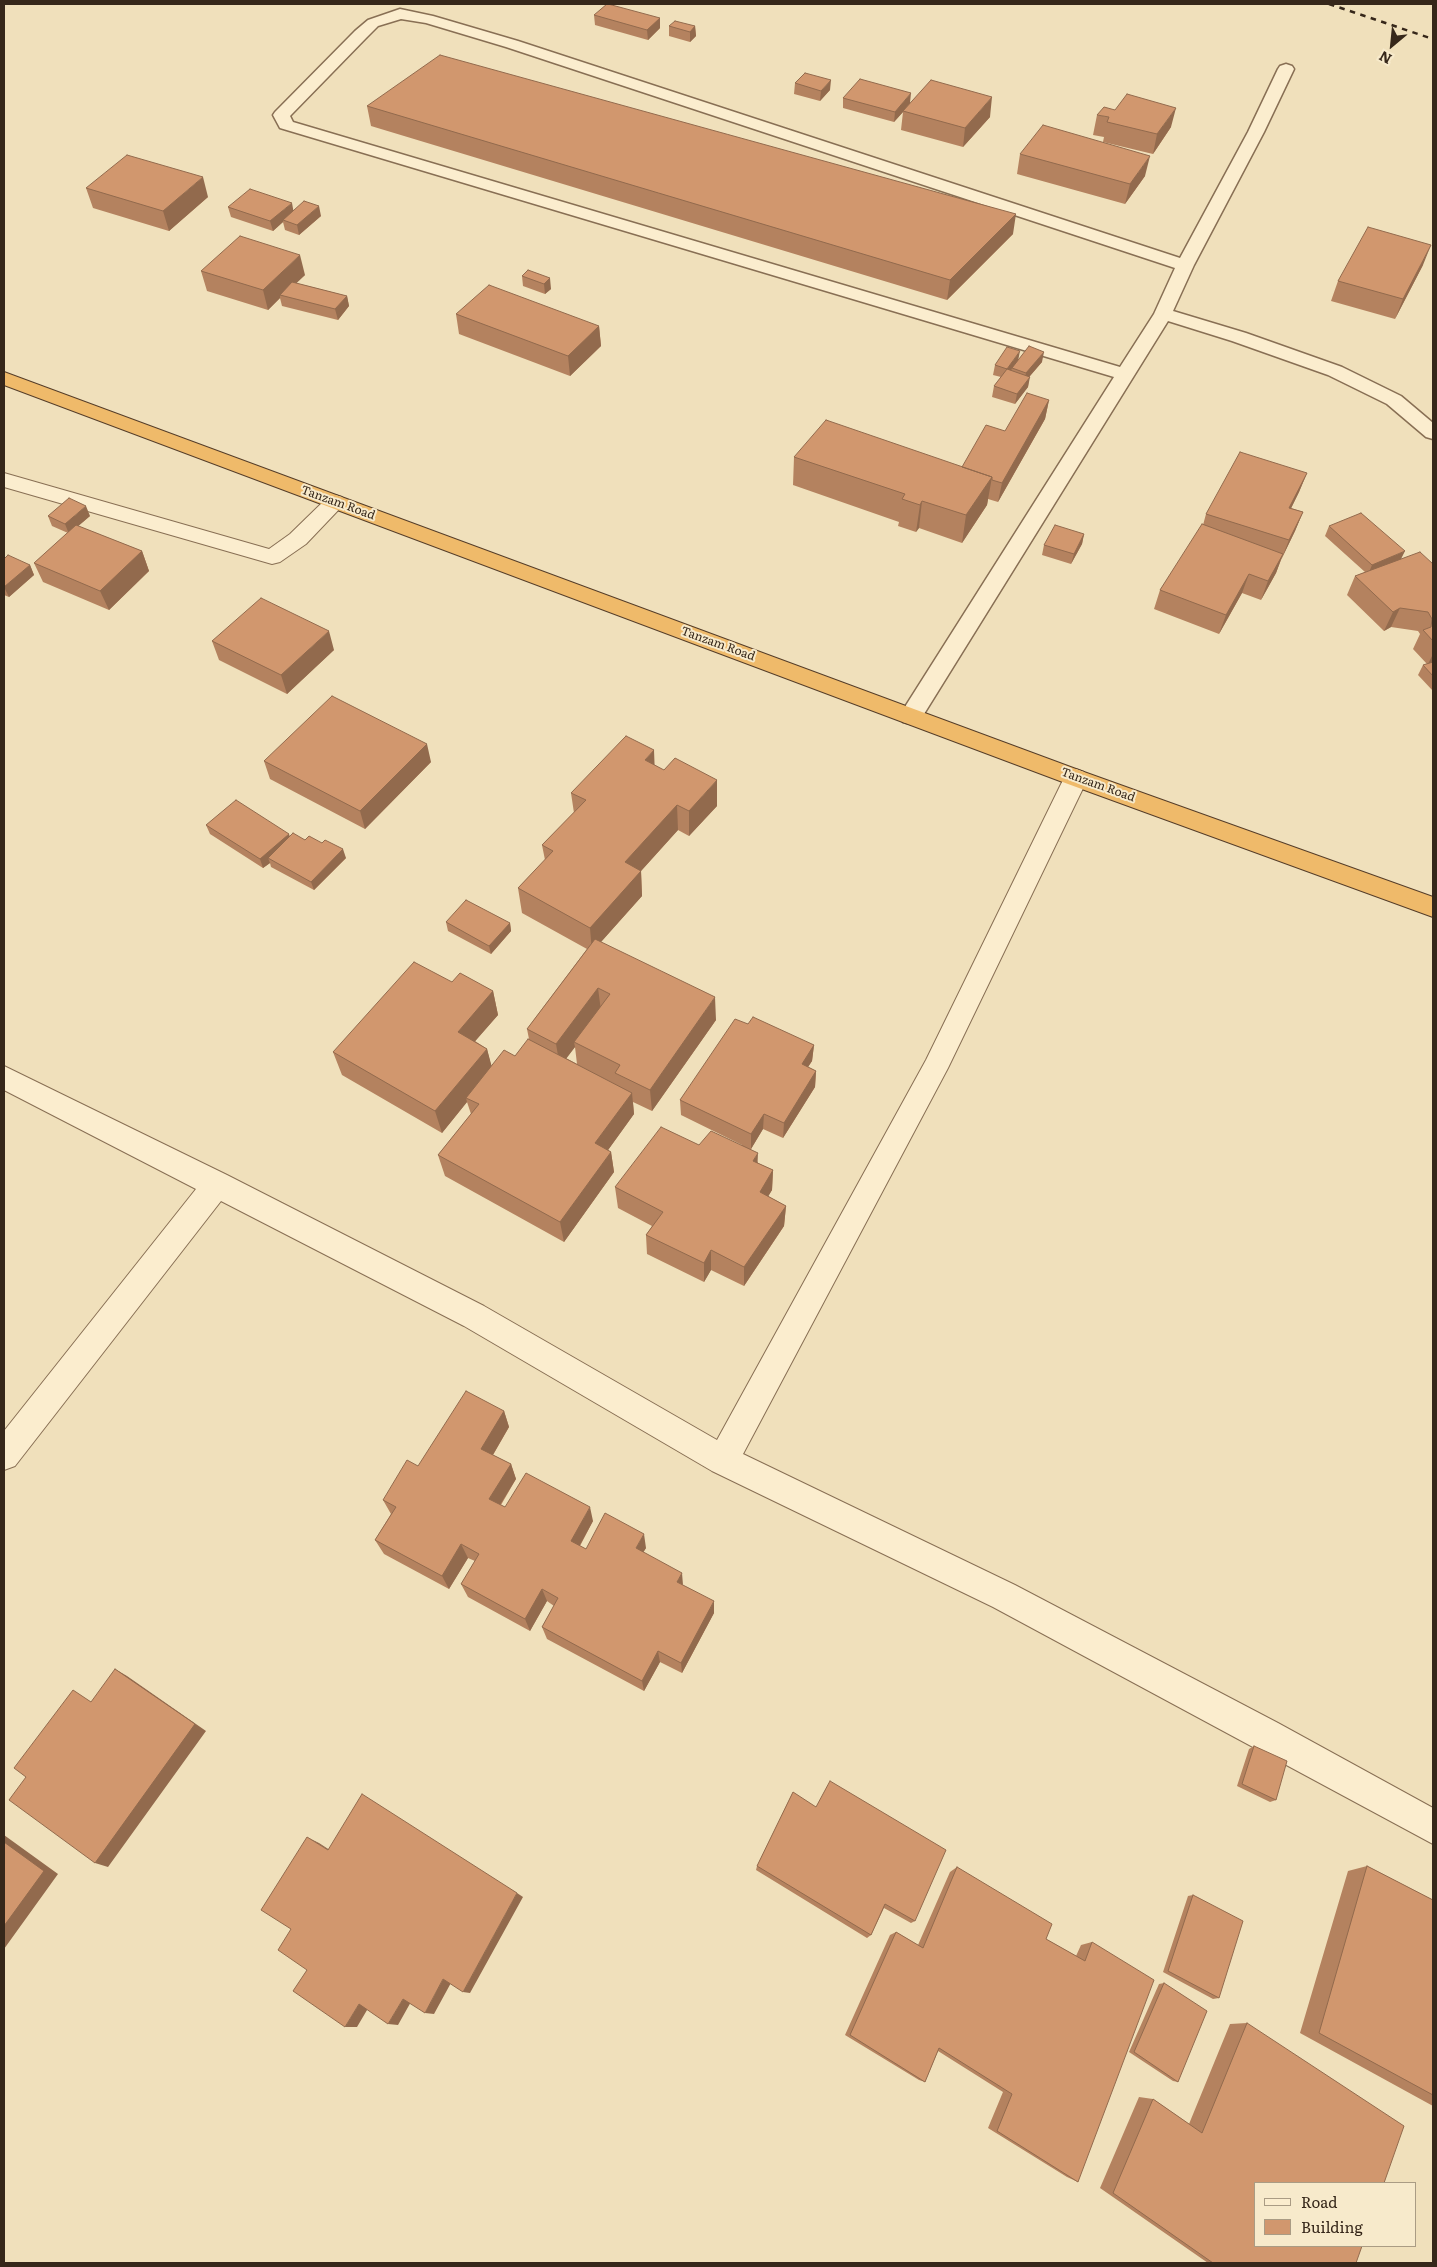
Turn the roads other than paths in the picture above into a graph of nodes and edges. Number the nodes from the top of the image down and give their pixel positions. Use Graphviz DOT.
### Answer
graph roads {
  1 [pos="1286,69"];
  2 [pos="1185,265"];
  3 [pos="1163,314"];
  4 [pos="1124,374"];
  5 [pos="4,378"];
  6 [pos="1433,433"];
  7 [pos="4,480"];
  8 [pos="335,502"];
  9 [pos="911,716"];
  10 [pos="1076,778"];
  11 [pos="1433,907"];
  12 [pos="4,1077"];
  13 [pos="217,1184"];
  14 [pos="4,1455"];
  15 [pos="723,1460"];
  16 [pos="1433,1827"];
  1 -- 2 [label="lane"];
  2 -- 3 [label="lane"];
  2 -- 4 [label="lane"];
  3 -- 4 [label="lane"];
  3 -- 6 [label="lane"];
  4 -- 9 [label="lane"];
  5 -- 8 [label="highway, Tanzam Road"];
  7 -- 8 [label="street"];
  8 -- 9 [label="highway, Tanzam Road"];
  9 -- 10 [label="highway, Tanzam Road"];
  10 -- 11 [label="highway, Tanzam Road"];
  10 -- 15 [label="street"];
  12 -- 13 [label="street"];
  13 -- 14 [label="street"];
  13 -- 15 [label="street"];
  15 -- 16 [label="street"];
}
